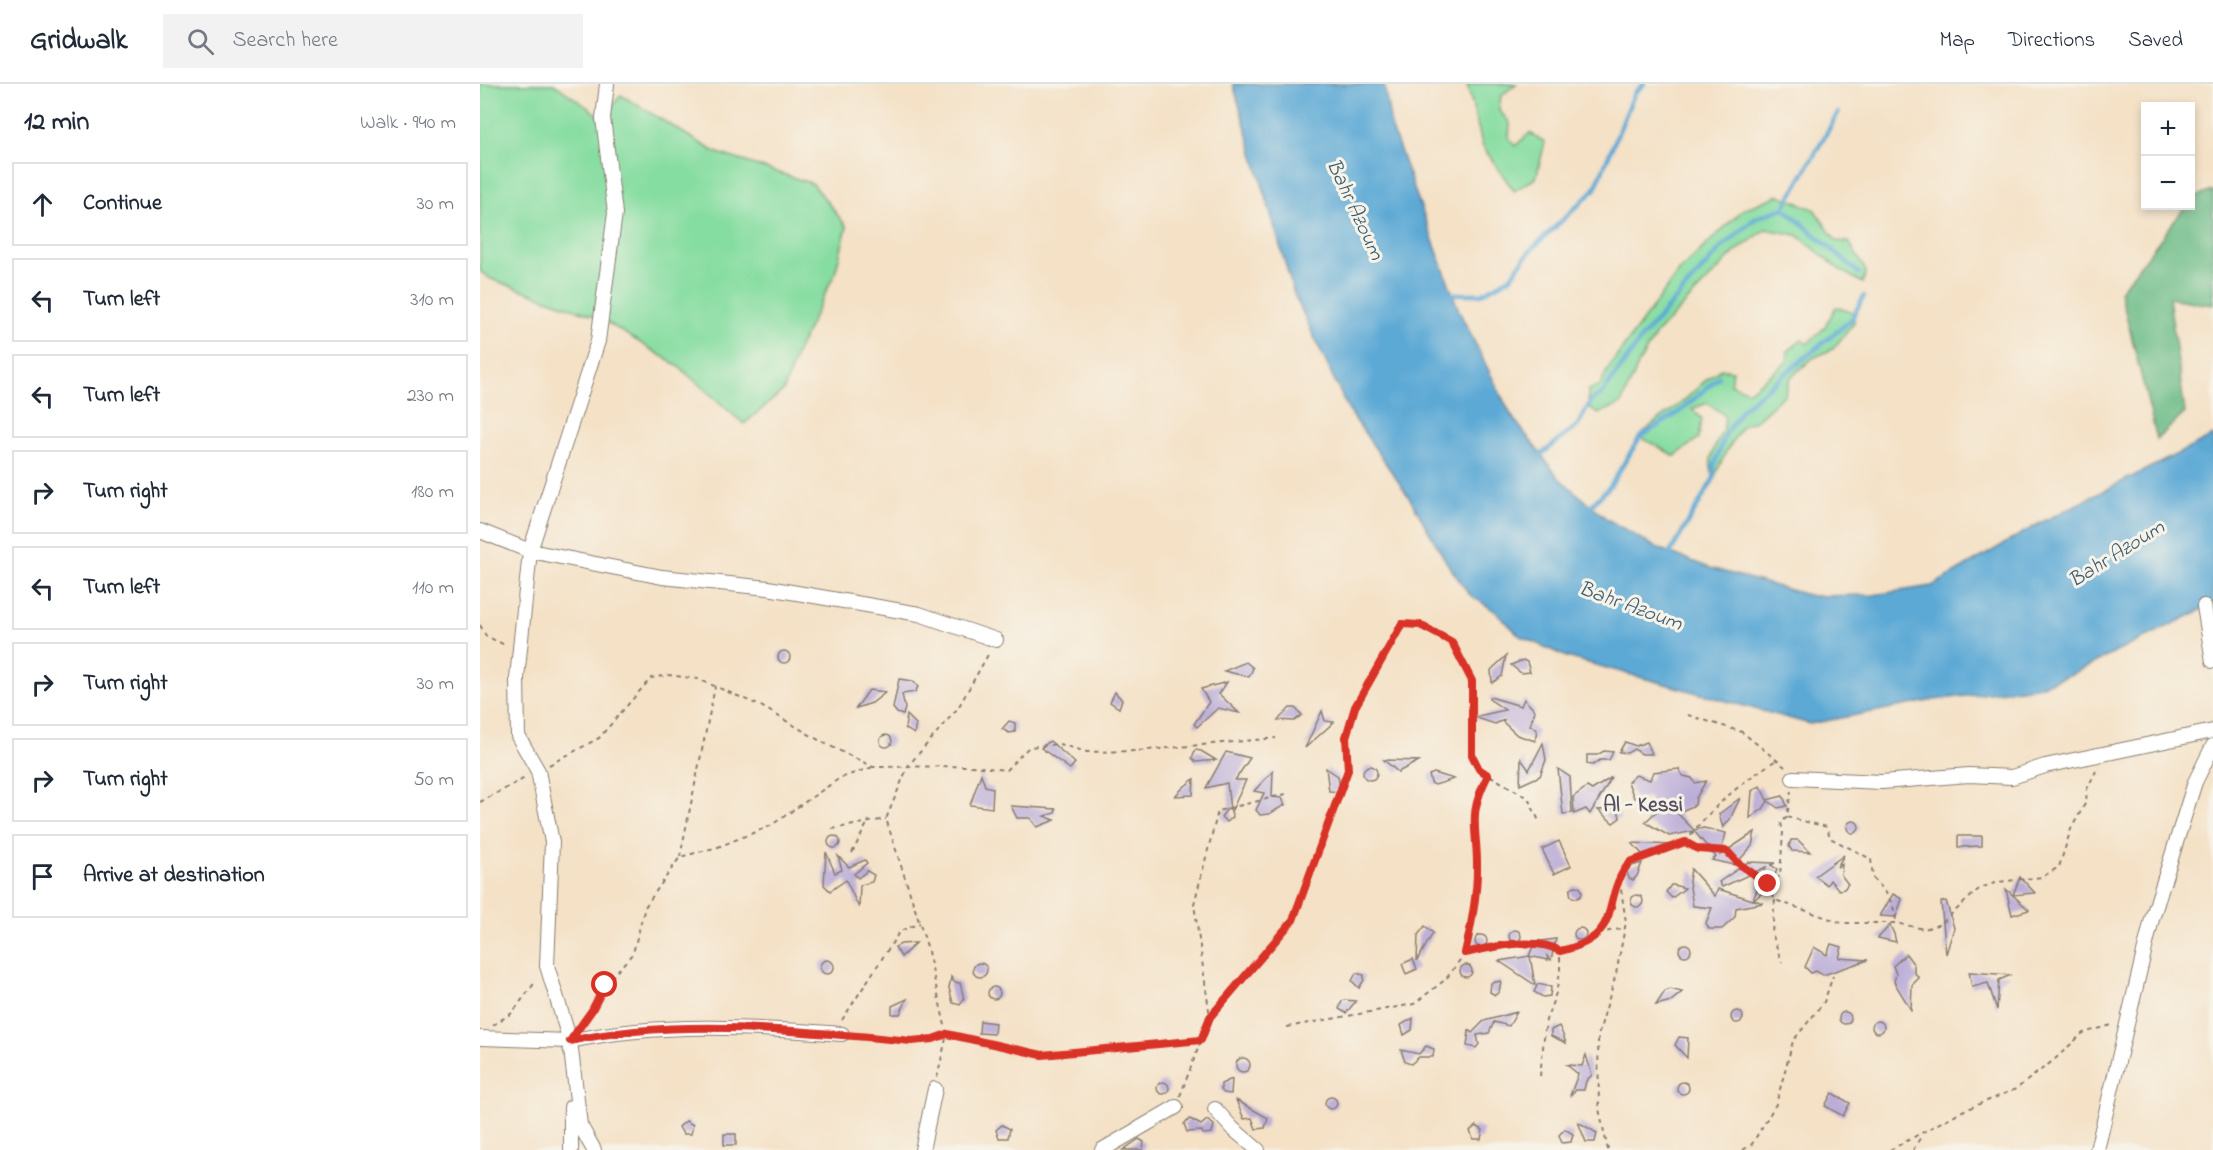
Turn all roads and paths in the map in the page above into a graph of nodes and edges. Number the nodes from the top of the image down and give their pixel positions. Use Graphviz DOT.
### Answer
graph roads {
  1 [pos="607,84"];
  2 [pos="480,531"];
  3 [pos="530,551"];
  4 [pos="2204,606"];
  5 [pos="480,625"];
  6 [pos="996,640"];
  7 [pos="520,653"];
  8 [pos="2213,661"];
  9 [pos="715,687"];
  10 [pos="1688,716"];
  11 [pos="2213,731"];
  12 [pos="1276,738"];
  13 [pos="2213,746"];
  14 [pos="2108,753"];
  15 [pos="1778,759"];
  16 [pos="908,766"];
  17 [pos="873,767"];
  18 [pos="538,771"];
  19 [pos="1488,775"];
  20 [pos="1793,778"];
  21 [pos="1290,793"];
  22 [pos="480,802"];
  23 [pos="1787,817"];
  24 [pos="886,819"];
  25 [pos="869,820"];
  26 [pos="1539,821"];
  27 [pos="832,828"];
  28 [pos="1685,842"];
  29 [pos="852,853"];
  30 [pos="680,857"];
  31 [pos="1620,880"];
  32 [pos="1768,884"];
  33 [pos="1775,900"];
  34 [pos="920,923"];
  35 [pos="1896,923"];
  36 [pos="1625,928"];
  37 [pos="1599,933"];
  38 [pos="1560,951"];
  39 [pos="1465,953"];
  40 [pos="1782,963"];
  41 [pos="547,966"];
  42 [pos="1833,976"];
  43 [pos="2130,1013"];
  44 [pos="1210,1017"];
  45 [pos="1287,1027"];
  46 [pos="484,1033"];
  47 [pos="842,1034"];
  48 [pos="947,1034"];
  49 [pos="1201,1040"];
  50 [pos="570,1041"];
  51 [pos="1540,1076"];
  52 [pos="935,1089"];
  53 [pos="1176,1107"];
  54 [pos="1215,1109"];
  55 [pos="1922,1135"];
  56 [pos="568,1149"];
  57 [pos="594,1150"];
  58 [pos="922,1150"];
  59 [pos="1102,1150"];
  60 [pos="1258,1150"];
  61 [pos="1608,1150"];
  62 [pos="1743,1150"];
  63 [pos="1890,1150"];
  64 [pos="1913,1150"];
  65 [pos="2097,1150"];
  1 -- 3 [label="street"];
  2 -- 3 [label="street"];
  3 -- 6 [label="street"];
  3 -- 7 [label="street"];
  4 -- 8 [label="street"];
  5 -- 7 [label="path"];
  6 -- 16 [label="path"];
  7 -- 18 [label="street"];
  9 -- 17 [label="path"];
  9 -- 18 [label="path"];
  9 -- 30 [label="path"];
  10 -- 15 [label="path"];
  11 -- 14 [label="street"];
  12 -- 16 [label="path"];
  13 -- 43 [label="street"];
  14 -- 20 [label="street"];
  14 -- 35 [label="path"];
  15 -- 20 [label="path"];
  15 -- 28 [label="path"];
  16 -- 17 [label="path"];
  16 -- 24 [label="path"];
  17 -- 30 [label="path"];
  18 -- 22 [label="path"];
  18 -- 41 [label="street"];
  19 -- 26 [label="path"];
  19 -- 39 [label="path"];
  19 -- 44 [label="path"];
  20 -- 23 [label="path"];
  21 -- 44 [label="path"];
  23 -- 32 [label="path"];
  23 -- 35 [label="path"];
  24 -- 25 [label="path"];
  24 -- 34 [label="path"];
  25 -- 27 [label="path"];
  25 -- 29 [label="path"];
  28 -- 31 [label="path"];
  28 -- 32 [label="path"];
  30 -- 50 [label="path"];
  31 -- 36 [label="path"];
  31 -- 37 [label="path"];
  32 -- 33 [label="path"];
  33 -- 35 [label="path"];
  33 -- 40 [label="path"];
  34 -- 47 [label="path"];
  34 -- 48 [label="path"];
  36 -- 37 [label="path"];
  36 -- 61 [label="path"];
  37 -- 38 [label="path"];
  38 -- 39 [label="path"];
  38 -- 51 [label="path"];
  39 -- 45 [label="path"];
  41 -- 46 [label="path"];
  41 -- 50 [label="street"];
  42 -- 62 [label="path"];
  43 -- 55 [label="path"];
  43 -- 65 [label="street"];
  44 -- 49 [label="path"];
  46 -- 50 [label="street"];
  47 -- 48 [label="path"];
  47 -- 50 [label="street"];
  48 -- 49 [label="path"];
  48 -- 52 [label="path"];
  49 -- 53 [label="path"];
  50 -- 56 [label="street"];
  50 -- 57 [label="street"];
  52 -- 58 [label="street"];
  53 -- 59 [label="street"];
  54 -- 60 [label="street"];
  55 -- 63 [label="path"];
  55 -- 64 [label="path"];
}
